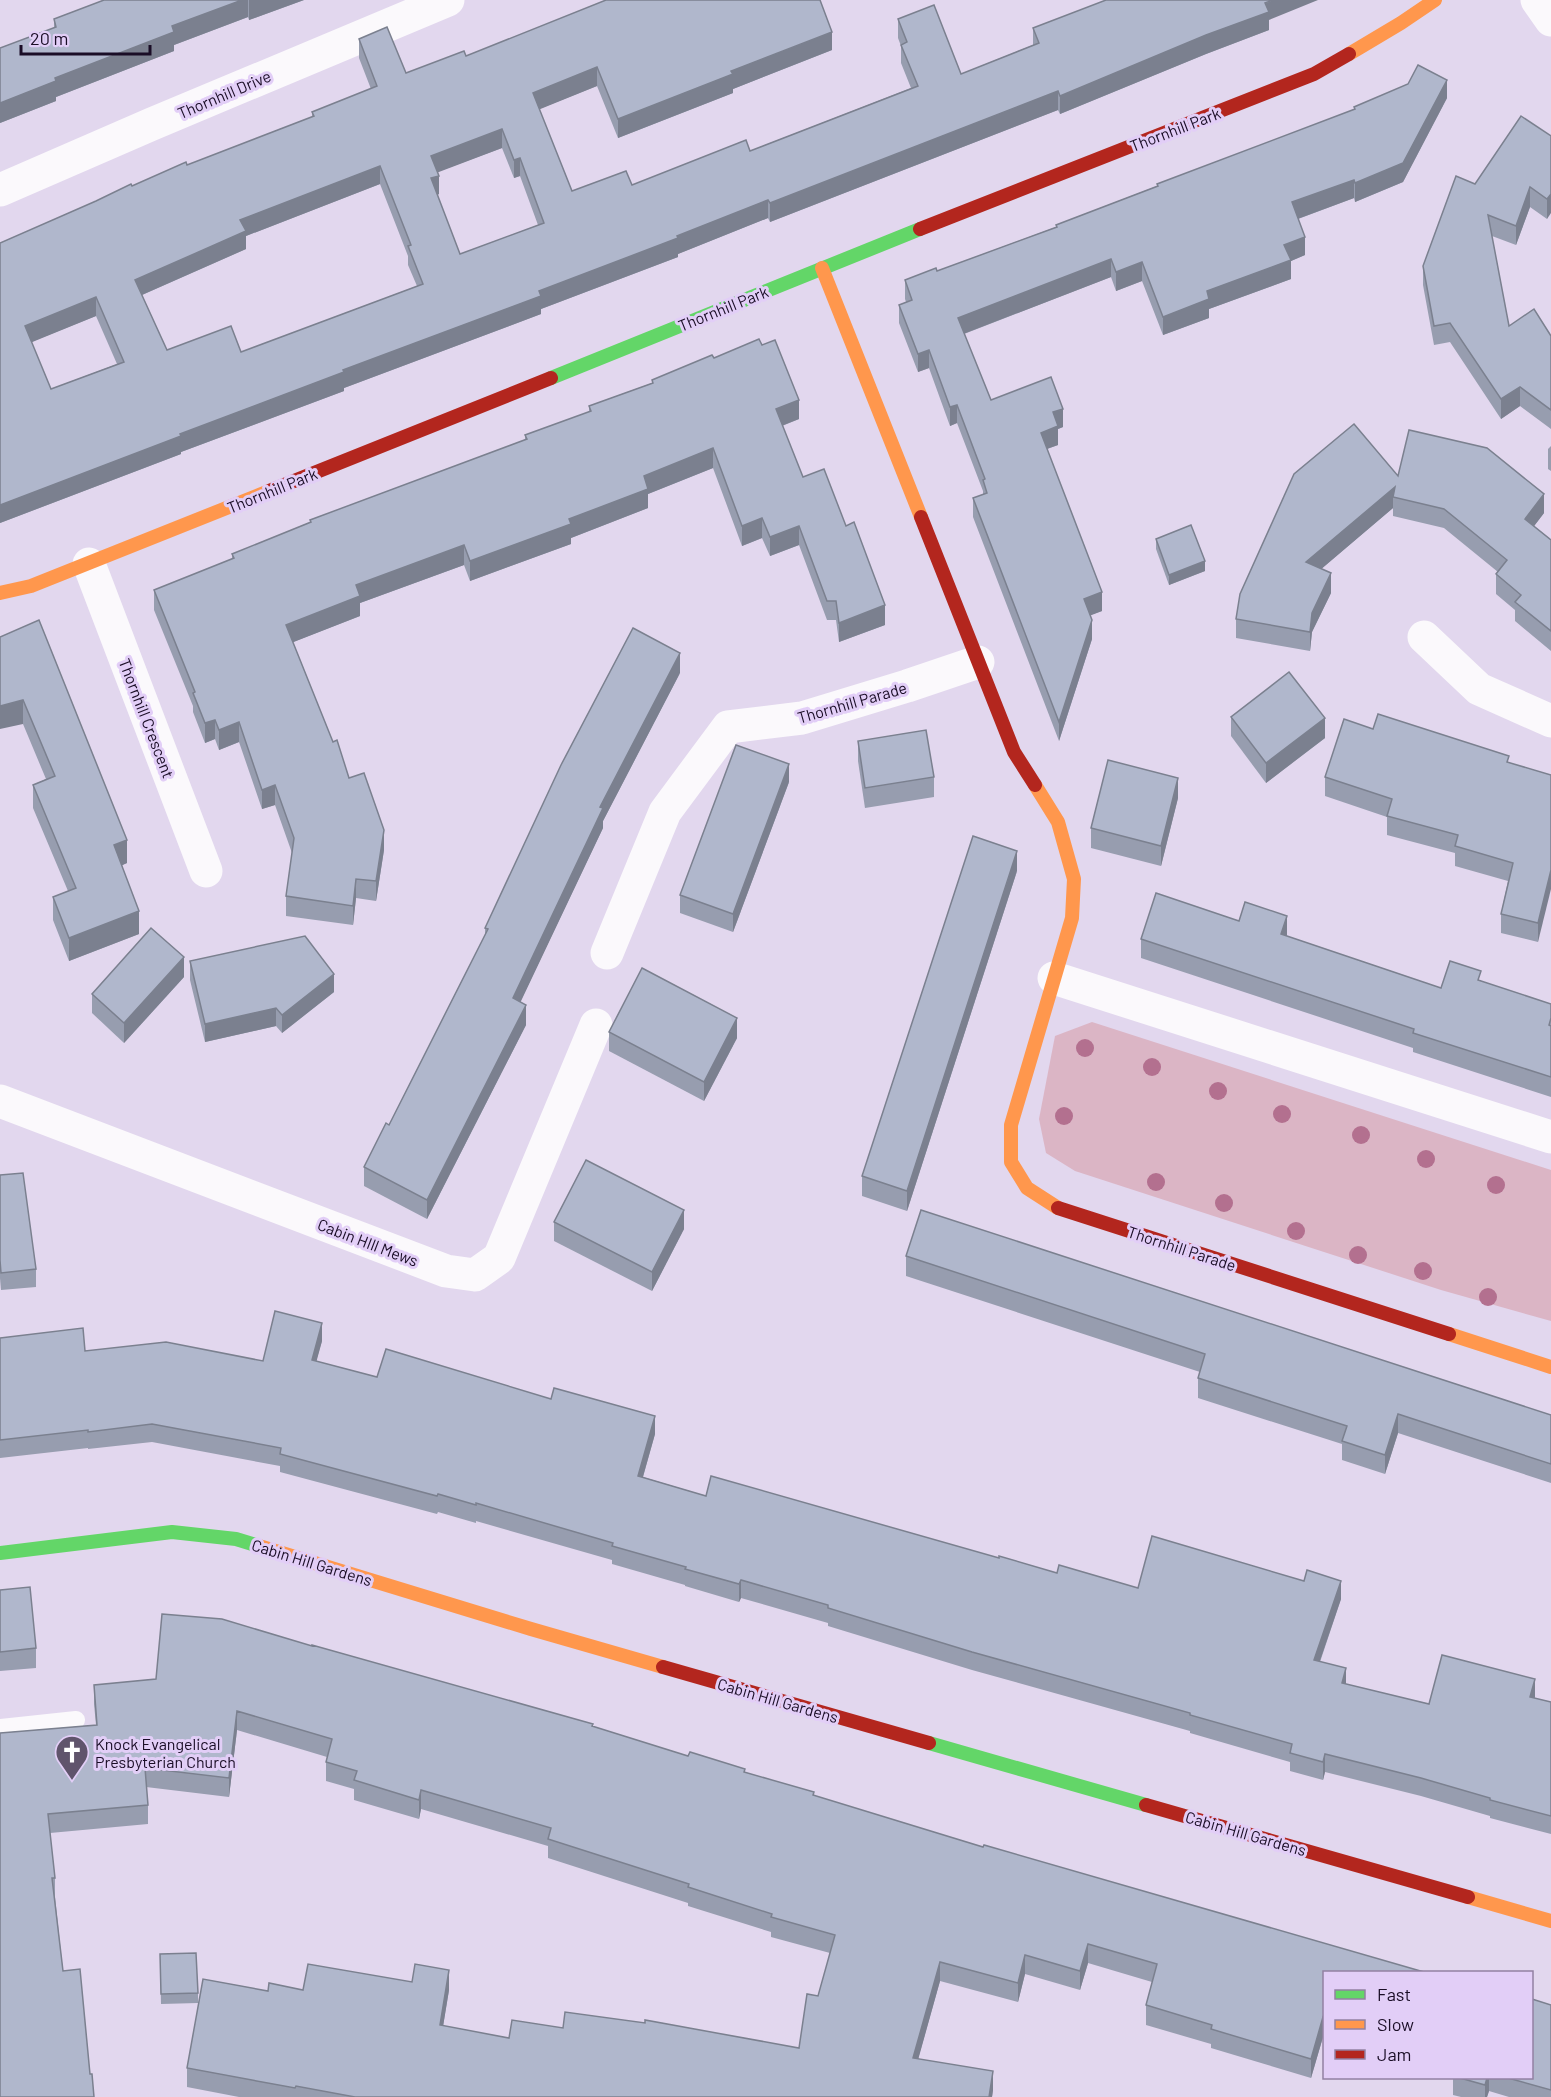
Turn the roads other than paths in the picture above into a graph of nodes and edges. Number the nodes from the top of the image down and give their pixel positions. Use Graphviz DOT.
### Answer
graph roads {
  1 [pos="448,0"];
  2 [pos="1435,0"];
  3 [pos="1537,0"];
  4 [pos="1551,20"];
  5 [pos="0,190"];
  6 [pos="822,268"];
  7 [pos="89,564"];
  8 [pos="0,592"];
  9 [pos="1424,637"];
  10 [pos="978,662"];
  11 [pos="1551,721"];
  12 [pos="206,872"];
  13 [pos="607,953"];
  14 [pos="1054,978"];
  15 [pos="596,1025"];
  16 [pos="0,1101"];
  17 [pos="1551,1137"];
  18 [pos="1551,1366"];
  19 [pos="0,1553"];
  20 [pos="76,1720"];
  21 [pos="0,1728"];
  22 [pos="1551,1921"];
  1 -- 5 [label="street, Thornhill Drive"];
  2 -- 6 [label="street, Thornhill Park"];
  3 -- 4 [label="street"];
  6 -- 7 [label="street, Thornhill Park"];
  6 -- 10 [label="street, Thornhill Parade"];
  7 -- 8 [label="street, Thornhill Park"];
  7 -- 12 [label="street, Thornhill Crescent"];
  9 -- 11 [label="street"];
  10 -- 13 [label="street, Thornhill Parade"];
  10 -- 14 [label="street, Thornhill Parade"];
  14 -- 17 [label="street"];
  14 -- 18 [label="street, Thornhill Parade"];
  15 -- 16 [label="street, Cabin HIll Mews"];
  19 -- 22 [label="street, Cabin Hill Gardens"];
  20 -- 21 [label="lane"];
}
